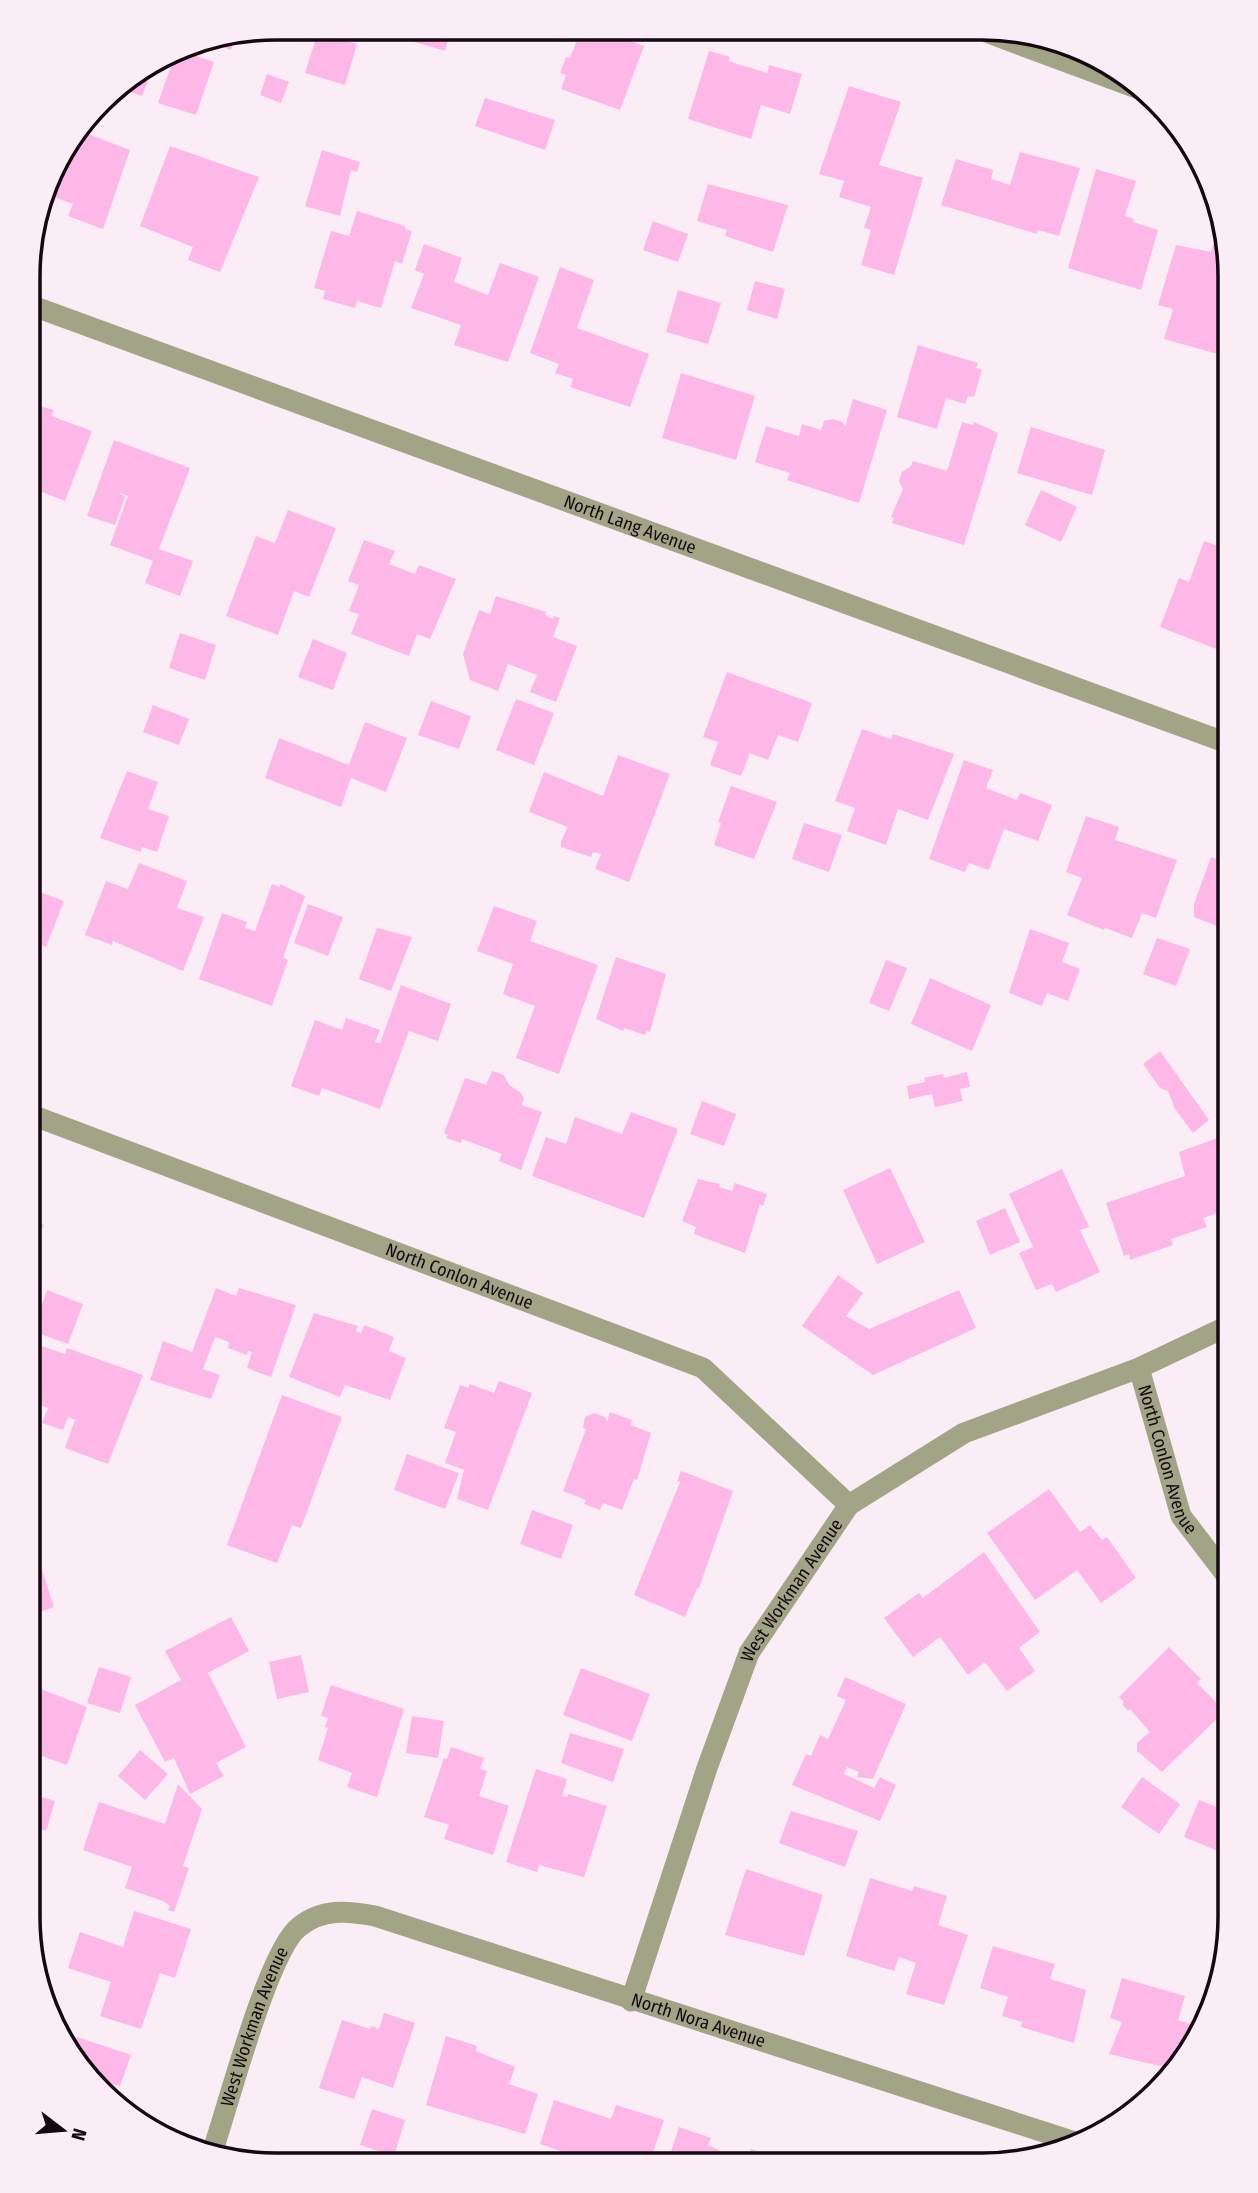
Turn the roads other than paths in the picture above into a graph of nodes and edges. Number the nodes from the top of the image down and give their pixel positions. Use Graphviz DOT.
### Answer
graph roads {
  1 [pos="1013,42"];
  2 [pos="1109,78"];
  3 [pos="40,309"];
  4 [pos="1218,740"];
  5 [pos="40,1118"];
  6 [pos="1217,1331"];
  7 [pos="1139,1368"];
  8 [pos="849,1505"];
  9 [pos="1217,1563"];
  10 [pos="316,1917"];
  11 [pos="631,2001"];
  12 [pos="1063,2138"];
  13 [pos="215,2145"];
  1 -- 2 [label="street"];
  3 -- 4 [label="street, North Lang Avenue"];
  5 -- 8 [label="street, North Conlon Avenue"];
  6 -- 7 [label="street, West Workman Avenue"];
  7 -- 8 [label="street, West Workman Avenue"];
  7 -- 9 [label="street, North Conlon Avenue"];
  8 -- 11 [label="street, West Workman Avenue"];
  10 -- 11 [label="street, North Nora Avenue"];
  10 -- 13 [label="street, West Workman Avenue"];
  11 -- 12 [label="street, North Nora Avenue"];
}
